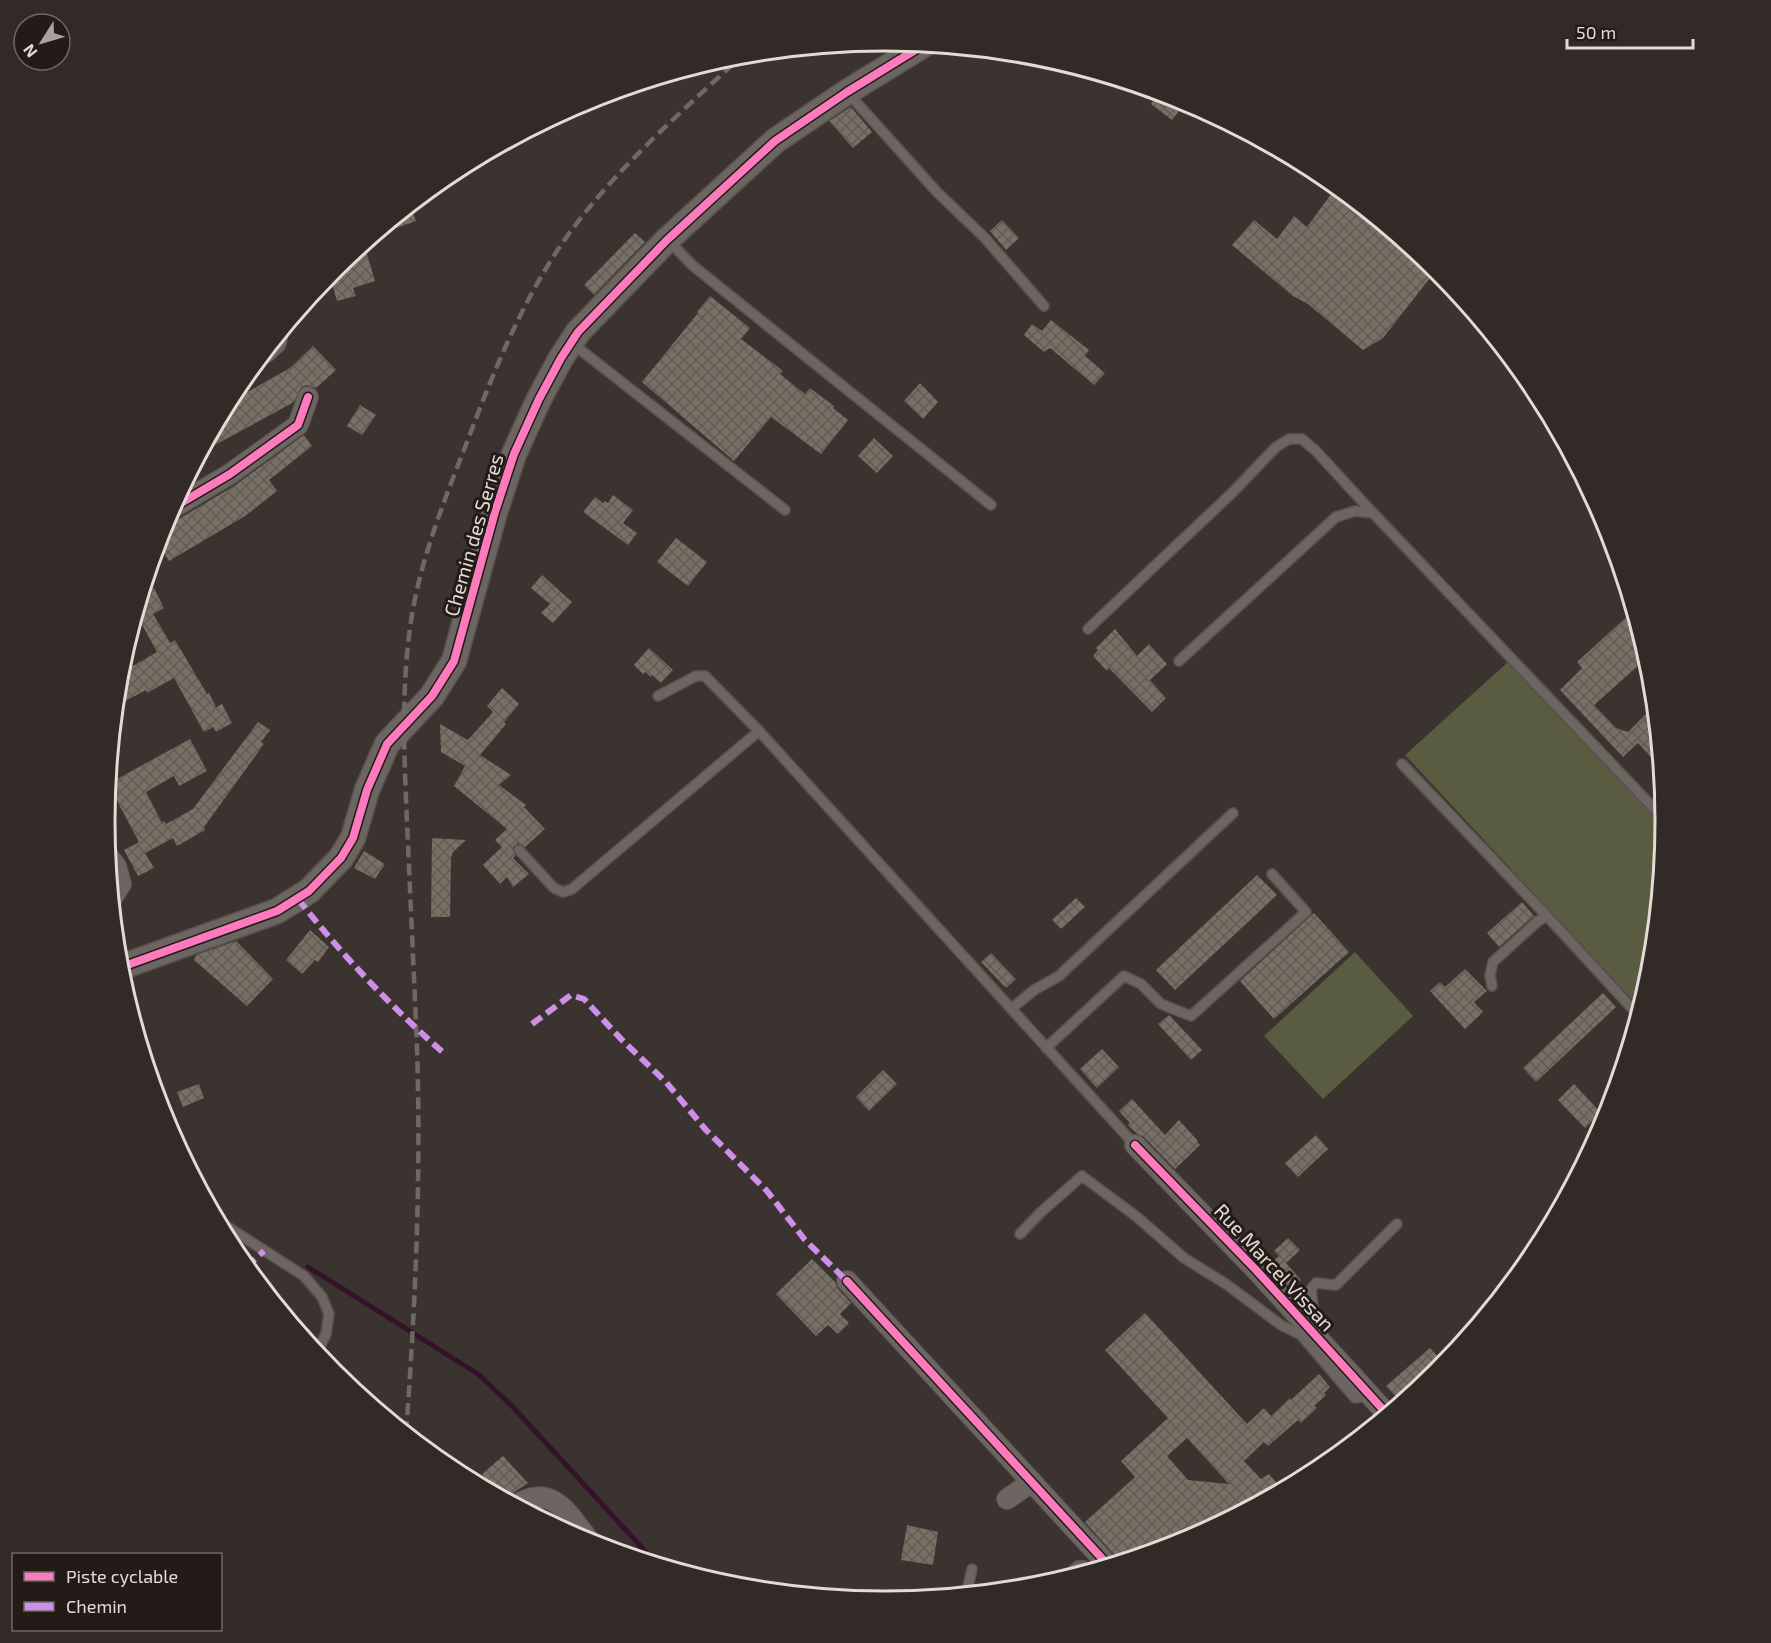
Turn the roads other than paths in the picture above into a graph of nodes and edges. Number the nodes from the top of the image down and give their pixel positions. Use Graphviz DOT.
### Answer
graph roads {
  1 [pos="912,52"];
  2 [pos="847,92"];
  3 [pos="667,240"];
  4 [pos="1044,306"];
  5 [pos="571,342"];
  6 [pos="308,397"];
  7 [pos="186,500"];
  8 [pos="991,505"];
  9 [pos="785,510"];
  10 [pos="1372,513"];
  11 [pos="1088,629"];
  12 [pos="1179,661"];
  13 [pos="658,696"];
  14 [pos="759,731"];
  15 [pos="1402,764"];
  16 [pos="1656,810"];
  17 [pos="1233,813"];
  18 [pos="519,850"];
  19 [pos="117,868"];
  20 [pos="1272,874"];
  21 [pos="119,888"];
  22 [pos="1547,916"];
  23 [pos="129,965"];
  24 [pos="1492,986"];
  25 [pos="1011,1009"];
  26 [pos="1633,1009"];
  27 [pos="1046,1048"];
  28 [pos="1135,1145"];
  29 [pos="1397,1224"];
  30 [pos="232,1230"];
  31 [pos="1020,1234"];
  32 [pos="847,1281"];
  33 [pos="1316,1335"];
  34 [pos="321,1345"];
  35 [pos="1371,1395"];
  36 [pos="1384,1409"];
  37 [pos="1032,1482"];
  38 [pos="1007,1499"];
  39 [pos="523,1501"];
  40 [pos="578,1527"];
  41 [pos="1104,1560"];
  42 [pos="972,1569"];
  43 [pos="968,1587"];
  1 -- 2 [label="street, Chemin des Serres"];
  2 -- 3 [label="street, Chemin des Serres"];
  2 -- 4 [label="lane"];
  3 -- 5 [label="street, Chemin des Serres"];
  3 -- 8 [label="lane"];
  5 -- 9 [label="lane"];
  5 -- 23 [label="street, Chemin des Serres"];
  6 -- 7 [label="street"];
  10 -- 11 [label="lane"];
  10 -- 12 [label="lane"];
  10 -- 16 [label="lane"];
  13 -- 14 [label="lane"];
  14 -- 18 [label="lane"];
  14 -- 25 [label="lane"];
  15 -- 22 [label="lane"];
  17 -- 25 [label="lane"];
  19 -- 21 [label="street"];
  20 -- 27 [label="lane"];
  22 -- 24 [label="lane"];
  22 -- 26 [label="lane"];
  25 -- 27 [label="lane"];
  27 -- 28 [label="lane"];
  28 -- 33 [label="street, Rue Marcel Vissan"];
  29 -- 33 [label="lane"];
  30 -- 34 [label="lane"];
  31 -- 35 [label="lane"];
  32 -- 37 [label="street"];
  33 -- 35 [label="street, Rue Marcel Vissan"];
  35 -- 36 [label="street, Rue Marcel Vissan"];
  37 -- 38 [label="street"];
  37 -- 41 [label="street"];
  39 -- 40 [label="street"];
  42 -- 43 [label="lane"];
}
